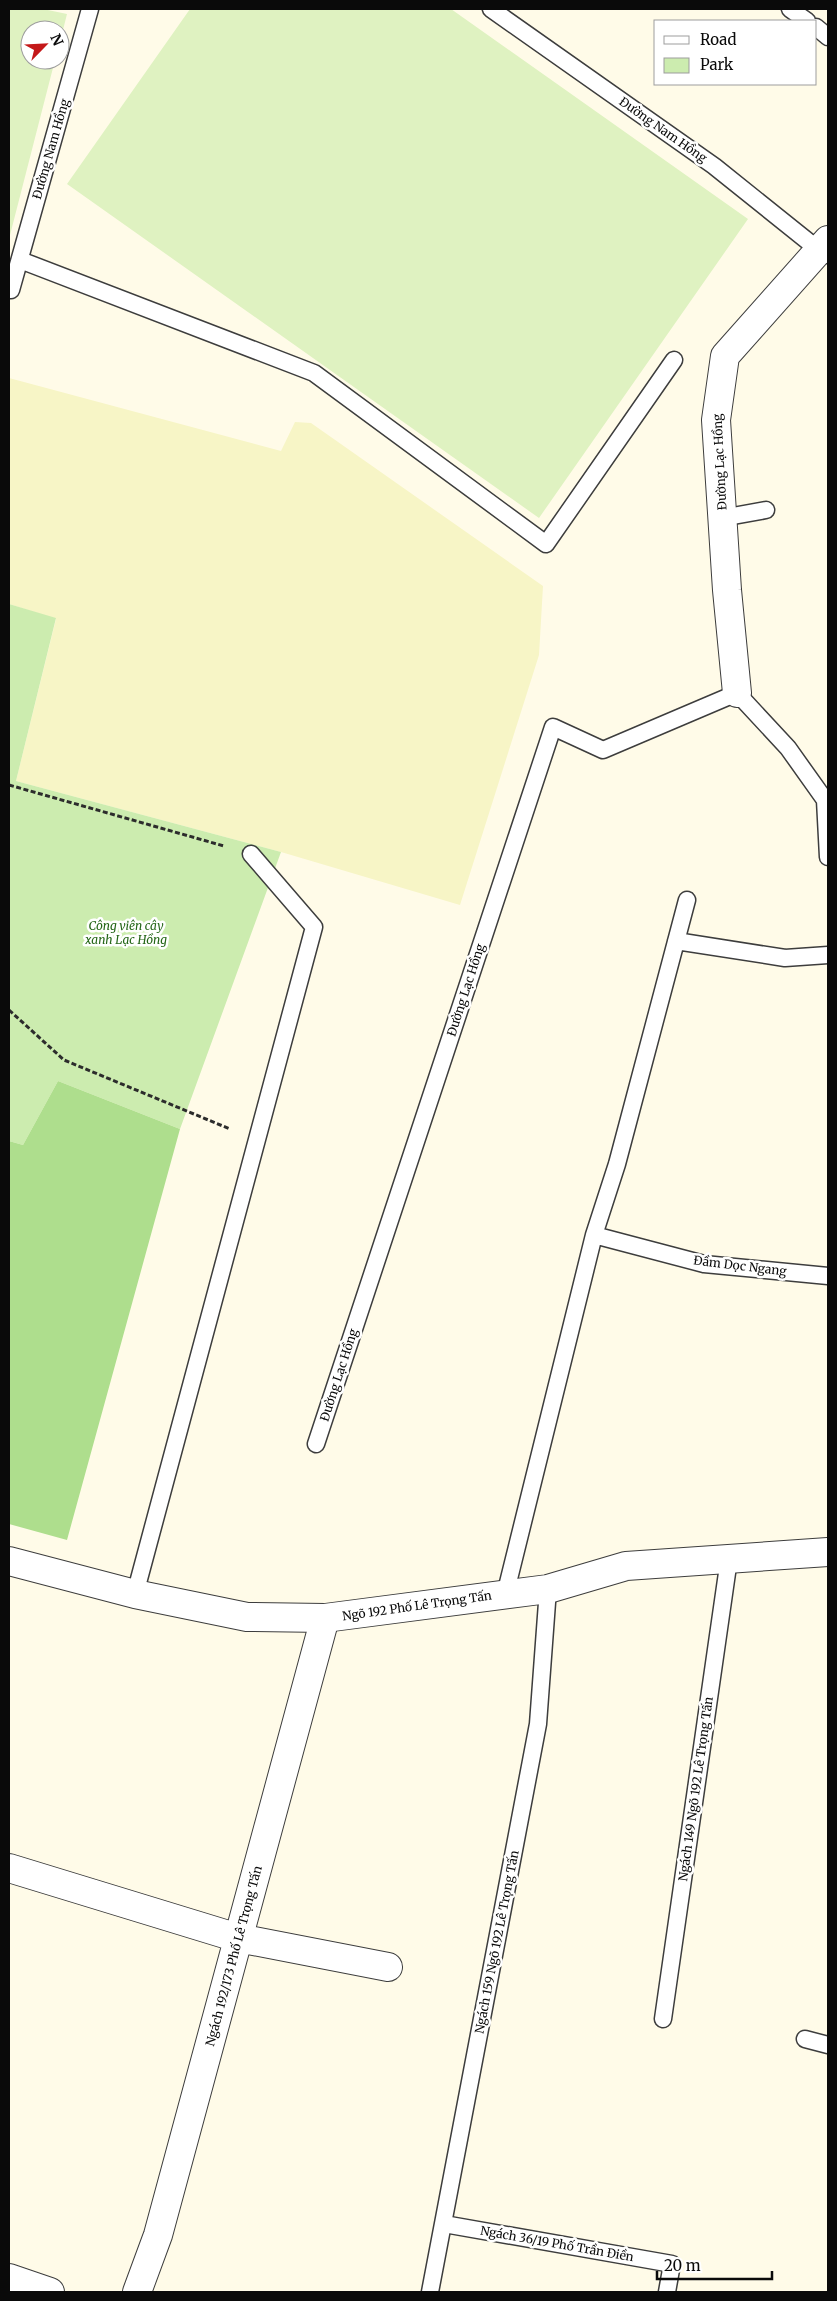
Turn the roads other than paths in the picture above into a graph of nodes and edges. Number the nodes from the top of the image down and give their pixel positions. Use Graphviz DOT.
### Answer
graph roads {
  1 [pos="90,9"];
  2 [pos="491,9"];
  3 [pos="790,9"];
  4 [pos="806,20"];
  5 [pos="817,28"];
  6 [pos="828,37"];
  7 [pos="825,250"];
  8 [pos="20,260"];
  9 [pos="11,290"];
  10 [pos="674,360"];
  11 [pos="766,510"];
  12 [pos="722,518"];
  13 [pos="737,693"];
  14 [pos="251,854"];
  15 [pos="828,857"];
  16 [pos="687,900"];
  17 [pos="676,941"];
  18 [pos="828,956"];
  19 [pos="594,1236"];
  20 [pos="828,1276"];
  21 [pos="316,1444"];
  22 [pos="828,1552"];
  23 [pos="728,1559"];
  24 [pos="9,1562"];
  25 [pos="548,1589"];
  26 [pos="135,1594"];
  27 [pos="505,1595"];
  28 [pos="325,1618"];
  29 [pos="9,1868"];
  30 [pos="238,1938"];
  31 [pos="388,1967"];
  32 [pos="663,2019"];
  33 [pos="805,2039"];
  34 [pos="828,2045"];
  35 [pos="444,2224"];
  36 [pos="9,2278"];
  37 [pos="50,2292"];
  38 [pos="137,2292"];
  39 [pos="430,2292"];
  40 [pos="667,2292"];
  1 -- 8 [label="lane, Đường Nam Hồng"];
  2 -- 7 [label="lane, Đường Nam Hồng"];
  3 -- 4 [label="lane"];
  5 -- 6 [label="lane"];
  7 -- 12 [label="street, Đường Lạc Hồng"];
  8 -- 9 [label="lane, Đường Nam Hồng"];
  8 -- 10 [label="lane"];
  11 -- 12 [label="lane"];
  12 -- 13 [label="street, Đường Lạc Hồng"];
  13 -- 15 [label="lane"];
  13 -- 21 [label="lane, Đường Lạc Hồng"];
  14 -- 26 [label="lane"];
  16 -- 17 [label="lane"];
  17 -- 18 [label="lane"];
  17 -- 19 [label="lane"];
  19 -- 20 [label="lane, Đầm Dọc Ngang"];
  19 -- 27 [label="lane"];
  22 -- 23 [label="street, Ngõ 192 Phố Lê Trọng Tấn"];
  23 -- 25 [label="street, Ngõ 192 Phố Lê Trọng Tấn"];
  23 -- 32 [label="lane, Ngách 149 Ngõ 192 Lê Trọng Tấn"];
  24 -- 26 [label="street, Ngõ 192 Phố Lê Trọng Tấn"];
  25 -- 27 [label="street, Ngõ 192 Phố Lê Trọng Tấn"];
  25 -- 35 [label="lane, Ngách 159 Ngõ 192 Lê Trọng Tấn"];
  26 -- 28 [label="street, Ngõ 192 Phố Lê Trọng Tấn"];
  27 -- 28 [label="street, Ngõ 192 Phố Lê Trọng Tấn"];
  28 -- 30 [label="street, Ngách 192/173 Phố Lê Trọng Tấn"];
  29 -- 30 [label="street"];
  30 -- 31 [label="street"];
  30 -- 38 [label="street, Ngách 192/173 Phố Lê Trọng Tấn"];
  33 -- 34 [label="lane"];
  35 -- 39 [label="lane, Ngách 159 Ngõ 192 Lê Trọng Tấn"];
  35 -- 40 [label="lane, Ngách 36/19 Phố Trần Điền"];
  36 -- 37 [label="street"];
}
